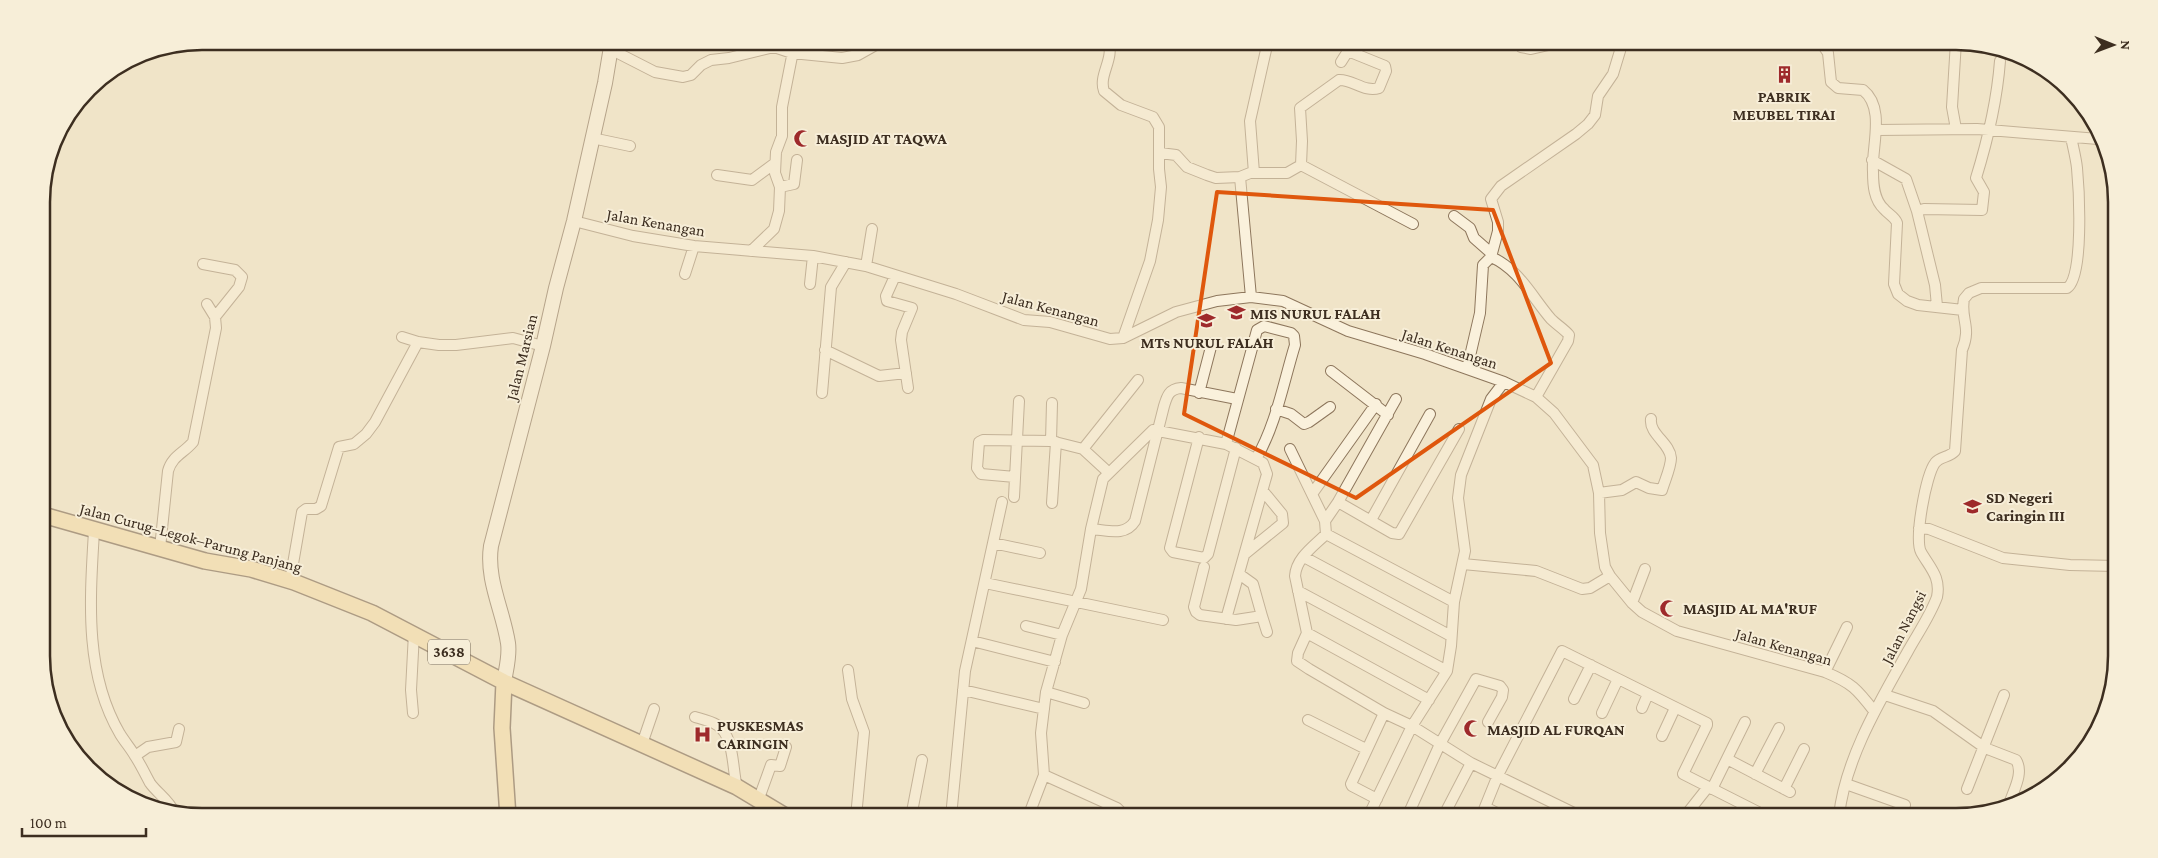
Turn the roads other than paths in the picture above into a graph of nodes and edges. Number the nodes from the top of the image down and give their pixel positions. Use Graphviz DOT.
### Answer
graph roads {
  1 [pos="610,50"];
  2 [pos="619,50"];
  3 [pos="762,50"];
  4 [pos="783,50"];
  5 [pos="793,50"];
  6 [pos="868,50"];
  7 [pos="1110,50"];
  8 [pos="1266,50"];
  9 [pos="1620,50"];
  10 [pos="1826,50"];
  11 [pos="1955,50"];
  12 [pos="792,53"];
  13 [pos="2000,61"];
  14 [pos="1341,62"];
  15 [pos="1956,129"];
  16 [pos="1878,130"];
  17 [pos="1990,130"];
  18 [pos="2071,137"];
  19 [pos="592,138"];
  20 [pos="2093,138"];
  21 [pos="630,146"];
  22 [pos="1160,153"];
  23 [pos="797,160"];
  24 [pos="1872,160"];
  25 [pos="775,163"];
  26 [pos="1301,165"];
  27 [pos="1254,173"];
  28 [pos="717,175"];
  29 [pos="1240,177"];
  30 [pos="780,187"];
  31 [pos="1917,211"];
  32 [pos="1454,216"];
  33 [pos="574,221"];
  34 [pos="1413,224"];
  35 [pos="872,229"];
  36 [pos="694,246"];
  37 [pos="751,251"];
  38 [pos="1491,255"];
  39 [pos="813,256"];
  40 [pos="846,262"];
  41 [pos="203,264"];
  42 [pos="866,266"];
  43 [pos="685,274"];
  44 [pos="896,276"];
  45 [pos="810,284"];
  46 [pos="1251,297"];
  47 [pos="207,304"];
  48 [pos="1936,306"];
  49 [pos="1963,310"];
  50 [pos="215,317"];
  51 [pos="402,337"];
  52 [pos="1123,338"];
  53 [pos="418,342"];
  54 [pos="1212,343"];
  55 [pos="543,346"];
  56 [pos="825,350"];
  57 [pos="1467,369"];
  58 [pos="1331,371"];
  59 [pos="906,373"];
  60 [pos="1138,380"];
  61 [pos="1504,382"];
  62 [pos="908,388"];
  63 [pos="822,393"];
  64 [pos="1199,393"];
  65 [pos="1536,397"];
  66 [pos="1237,399"];
  67 [pos="1396,399"];
  68 [pos="1019,401"];
  69 [pos="1052,403"];
  70 [pos="1376,404"];
  71 [pos="1330,407"];
  72 [pos="1276,409"];
  73 [pos="1430,414"];
  74 [pos="1388,415"];
  75 [pos="1651,419"];
  76 [pos="1458,429"];
  77 [pos="1158,430"];
  78 [pos="1199,438"];
  79 [pos="1018,440"];
  80 [pos="1054,442"];
  81 [pos="1231,446"];
  82 [pos="1083,448"];
  83 [pos="1290,449"];
  84 [pos="1256,460"];
  85 [pos="1108,472"];
  86 [pos="1016,476"];
  87 [pos="1263,491"];
  88 [pos="1599,493"];
  89 [pos="1312,494"];
  90 [pos="1014,497"];
  91 [pos="1002,502"];
  92 [pos="1052,502"];
  93 [pos="1338,502"];
  94 [pos="50,517"];
  95 [pos="1371,520"];
  96 [pos="1325,521"];
  97 [pos="1919,528"];
  98 [pos="1091,529"];
  99 [pos="94,531"];
  100 [pos="1326,534"];
  101 [pos="993,543"];
  102 [pos="160,548"];
  103 [pos="1040,553"];
  104 [pos="1246,553"];
  105 [pos="1304,557"];
  106 [pos="1463,564"];
  107 [pos="2108,566"];
  108 [pos="1204,567"];
  109 [pos="1645,569"];
  110 [pos="1240,574"];
  111 [pos="1610,576"];
  112 [pos="290,581"];
  113 [pos="985,583"];
  114 [pos="1298,591"];
  115 [pos="1454,602"];
  116 [pos="1632,602"];
  117 [pos="1075,603"];
  118 [pos="1262,616"];
  119 [pos="1226,619"];
  120 [pos="1164,620"];
  121 [pos="1026,626"];
  122 [pos="1847,627"];
  123 [pos="1267,632"];
  124 [pos="414,633"];
  125 [pos="1307,633"];
  126 [pos="1062,635"];
  127 [pos="1451,640"];
  128 [pos="972,642"];
  129 [pos="1055,662"];
  130 [pos="1591,665"];
  131 [pos="848,670"];
  132 [pos="1446,671"];
  133 [pos="1825,672"];
  134 [pos="1618,679"];
  135 [pos="504,682"];
  136 [pos="963,690"];
  137 [pos="1046,692"];
  138 [pos="1648,694"];
  139 [pos="1885,695"];
  140 [pos="2004,695"];
  141 [pos="1574,699"];
  142 [pos="1429,700"];
  143 [pos="1084,703"];
  144 [pos="654,708"];
  145 [pos="1642,708"];
  146 [pos="1675,708"];
  147 [pos="1044,709"];
  148 [pos="1874,711"];
  149 [pos="1602,712"];
  150 [pos="413,713"];
  151 [pos="1384,713"];
  152 [pos="695,717"];
  153 [pos="1308,720"];
  154 [pos="1488,722"];
  155 [pos="1745,722"];
  156 [pos="1412,726"];
  157 [pos="1779,728"];
  158 [pos="179,729"];
  159 [pos="1662,736"];
  160 [pos="642,744"];
  161 [pos="1440,744"];
  162 [pos="786,747"];
  163 [pos="1984,748"];
  164 [pos="1366,749"];
  165 [pos="1804,749"];
  166 [pos="135,756"];
  167 [pos="1727,759"];
  168 [pos="922,760"];
  169 [pos="1471,763"];
  170 [pos="1044,774"];
  171 [pos="1755,774"];
  172 [pos="1498,776"];
  173 [pos="1846,784"];
  174 [pos="737,787"];
  175 [pos="1710,788"];
  176 [pos="1967,789"];
  177 [pos="2012,797"];
  178 [pos="1377,799"];
  179 [pos="758,801"];
  180 [pos="170,805"];
  181 [pos="1743,805"];
  182 [pos="1905,805"];
  183 [pos="507,808"];
  184 [pos="771,808"];
  185 [pos="857,808"];
  186 [pos="913,808"];
  187 [pos="951,808"];
  188 [pos="1031,808"];
  189 [pos="1117,808"];
  190 [pos="1372,808"];
  191 [pos="1411,808"];
  192 [pos="1447,808"];
  193 [pos="1485,808"];
  194 [pos="1564,808"];
  195 [pos="1690,808"];
  196 [pos="1741,808"];
  197 [pos="1749,808"];
  198 [pos="1840,808"];
  1 -- 19 [label="street, Jalan Marsian"];
  2 -- 3 [label="street"];
  4 -- 12 [label="street"];
  5 -- 12 [label="street"];
  6 -- 12 [label="street"];
  7 -- 22 [label="street"];
  8 -- 27 [label="street"];
  9 -- 38 [label="street"];
  10 -- 16 [label="street"];
  11 -- 15 [label="street"];
  12 -- 25 [label="street"];
  13 -- 17 [label="street"];
  14 -- 26 [label="street"];
  15 -- 16 [label="street"];
  15 -- 17 [label="street"];
  16 -- 24 [label="street"];
  17 -- 18 [label="street"];
  17 -- 31 [label="street"];
  18 -- 20 [label="street"];
  18 -- 49 [label="street"];
  19 -- 21 [label="street"];
  19 -- 33 [label="street, Jalan Marsian"];
  22 -- 29 [label="street"];
  22 -- 52 [label="street"];
  23 -- 30 [label="street"];
  24 -- 31 [label="street"];
  24 -- 48 [label="street"];
  25 -- 28 [label="street"];
  25 -- 30 [label="street"];
  26 -- 27 [label="street"];
  26 -- 34 [label="street"];
  27 -- 29 [label="street"];
  29 -- 46 [label="street"];
  30 -- 37 [label="street"];
  31 -- 48 [label="street"];
  32 -- 38 [label="street"];
  33 -- 36 [label="street, Jalan Kenangan"];
  33 -- 55 [label="street, Jalan Marsian"];
  35 -- 42 [label="street"];
  36 -- 37 [label="street, Jalan Kenangan"];
  36 -- 43 [label="street"];
  37 -- 39 [label="street, Jalan Kenangan"];
  38 -- 57 [label="street"];
  38 -- 65 [label="street"];
  39 -- 40 [label="street, Jalan Kenangan"];
  39 -- 45 [label="street"];
  40 -- 42 [label="street, Jalan Kenangan"];
  40 -- 56 [label="street"];
  41 -- 50 [label="street"];
  42 -- 44 [label="street, Jalan Kenangan"];
  44 -- 52 [label="street, Jalan Kenangan"];
  44 -- 59 [label="street"];
  46 -- 52 [label="street, Jalan Kenangan"];
  46 -- 57 [label="street, Jalan Kenangan"];
  47 -- 50 [label="street"];
  48 -- 49 [label="street"];
  49 -- 97 [label="street, Jalan Nangsi"];
  50 -- 102 [label="street"];
  51 -- 53 [label="street"];
  53 -- 55 [label="street"];
  53 -- 112 [label="street"];
  54 -- 64 [label="street"];
  55 -- 135 [label="street, Jalan Marsian"];
  56 -- 59 [label="street"];
  56 -- 63 [label="street"];
  57 -- 61 [label="street, Jalan Kenangan"];
  58 -- 70 [label="street"];
  59 -- 62 [label="street"];
  60 -- 82 [label="street"];
  61 -- 65 [label="street, Jalan Kenangan"];
  61 -- 106 [label="street"];
  64 -- 66 [label="street"];
  64 -- 77 [label="street"];
  65 -- 88 [label="street, Jalan Kenangan"];
  66 -- 72 [label="street"];
  66 -- 81 [label="street"];
  67 -- 74 [label="street"];
  68 -- 79 [label="street"];
  69 -- 80 [label="street"];
  70 -- 74 [label="street"];
  70 -- 89 [label="street"];
  71 -- 72 [label="street"];
  72 -- 84 [label="street"];
  73 -- 95 [label="street"];
  74 -- 93 [label="street"];
  75 -- 88 [label="street"];
  76 -- 95 [label="street"];
  77 -- 78 [label="street"];
  77 -- 85 [label="street"];
  77 -- 98 [label="street"];
  78 -- 81 [label="street"];
  78 -- 81 [label="street"];
  79 -- 80 [label="street"];
  79 -- 86 [label="street"];
  79 -- 86 [label="street"];
  80 -- 82 [label="street"];
  80 -- 92 [label="street"];
  81 -- 84 [label="street"];
  82 -- 85 [label="street"];
  83 -- 89 [label="street"];
  84 -- 87 [label="street"];
  85 -- 98 [label="street"];
  86 -- 90 [label="street"];
  87 -- 104 [label="street"];
  87 -- 104 [label="street"];
  88 -- 111 [label="street, Jalan Kenangan"];
  89 -- 96 [label="street"];
  91 -- 101 [label="street"];
  93 -- 95 [label="street"];
  93 -- 96 [label="street"];
  94 -- 99 [label="main road, Jalan Curug–Legok–Parung Panjang / 3638"];
  96 -- 100 [label="street"];
  97 -- 107 [label="street"];
  97 -- 139 [label="street, Jalan Nangsi"];
  98 -- 117 [label="street"];
  99 -- 102 [label="main road, Jalan Curug–Legok–Parung Panjang / 3638"];
  99 -- 166 [label="street"];
  100 -- 105 [label="street"];
  100 -- 115 [label="street"];
  101 -- 103 [label="street"];
  101 -- 113 [label="street"];
  102 -- 112 [label="main road, Jalan Curug–Legok–Parung Panjang / 3638"];
  104 -- 110 [label="street"];
  105 -- 114 [label="street"];
  105 -- 127 [label="street"];
  106 -- 111 [label="street"];
  106 -- 115 [label="street"];
  108 -- 119 [label="street"];
  109 -- 116 [label="street"];
  110 -- 118 [label="street"];
  110 -- 119 [label="street"];
  111 -- 116 [label="street, Jalan Kenangan"];
  112 -- 124 [label="main road, Jalan Curug–Legok–Parung Panjang / 3638"];
  113 -- 117 [label="street"];
  113 -- 128 [label="street"];
  114 -- 125 [label="street"];
  114 -- 132 [label="street"];
  115 -- 127 [label="street"];
  116 -- 133 [label="street, Jalan Kenangan"];
  117 -- 120 [label="street"];
  117 -- 126 [label="street"];
  118 -- 119 [label="street"];
  118 -- 123 [label="street"];
  121 -- 126 [label="street"];
  122 -- 133 [label="street"];
  124 -- 135 [label="main road, Jalan Curug–Legok–Parung Panjang / 3638"];
  124 -- 150 [label="street"];
  125 -- 142 [label="street"];
  125 -- 151 [label="street"];
  126 -- 129 [label="street"];
  127 -- 132 [label="street"];
  128 -- 129 [label="street"];
  128 -- 136 [label="street"];
  129 -- 137 [label="street"];
  130 -- 134 [label="street"];
  130 -- 141 [label="street"];
  130 -- 172 [label="street"];
  131 -- 185 [label="street"];
  132 -- 142 [label="street"];
  133 -- 148 [label="street, Jalan Kenangan"];
  134 -- 138 [label="street"];
  134 -- 149 [label="street"];
  135 -- 160 [label="main road, Jalan Curug–Legok–Parung Panjang / 3638"];
  135 -- 183 [label="main road"];
  136 -- 147 [label="street"];
  136 -- 187 [label="street"];
  137 -- 143 [label="street"];
  137 -- 147 [label="street"];
  138 -- 145 [label="street"];
  138 -- 146 [label="street"];
  139 -- 148 [label="street, Jalan Nangsi"];
  139 -- 163 [label="street"];
  140 -- 163 [label="street"];
  142 -- 156 [label="street"];
  144 -- 160 [label="street"];
  146 -- 159 [label="street"];
  146 -- 175 [label="street"];
  147 -- 170 [label="street"];
  148 -- 173 [label="street, Jalan Nangsi"];
  151 -- 156 [label="street"];
  151 -- 164 [label="street"];
  152 -- 174 [label="street"];
  153 -- 164 [label="street"];
  154 -- 161 [label="street"];
  155 -- 167 [label="street"];
  156 -- 161 [label="street"];
  156 -- 178 [label="street"];
  157 -- 171 [label="street"];
  158 -- 166 [label="street"];
  160 -- 174 [label="main road, Jalan Curug–Legok–Parung Panjang / 3638"];
  161 -- 169 [label="street"];
  161 -- 191 [label="street"];
  162 -- 179 [label="street"];
  163 -- 176 [label="street"];
  163 -- 177 [label="street"];
  164 -- 178 [label="street"];
  165 -- 171 [label="street"];
  166 -- 180 [label="street"];
  167 -- 171 [label="street"];
  167 -- 175 [label="street"];
  168 -- 186 [label="street"];
  169 -- 172 [label="street"];
  169 -- 192 [label="street"];
  170 -- 188 [label="street"];
  170 -- 189 [label="street"];
  172 -- 193 [label="street"];
  172 -- 194 [label="street"];
  173 -- 182 [label="street"];
  173 -- 198 [label="street, Jalan Nangsi"];
  174 -- 179 [label="main road, Jalan Curug–Legok–Parung Panjang / 3638"];
  175 -- 181 [label="street"];
  175 -- 195 [label="street"];
  178 -- 190 [label="street"];
  179 -- 184 [label="main road, Jalan Curug–Legok–Parung Panjang / 3638"];
  181 -- 196 [label="street"];
  181 -- 197 [label="street"];
}
